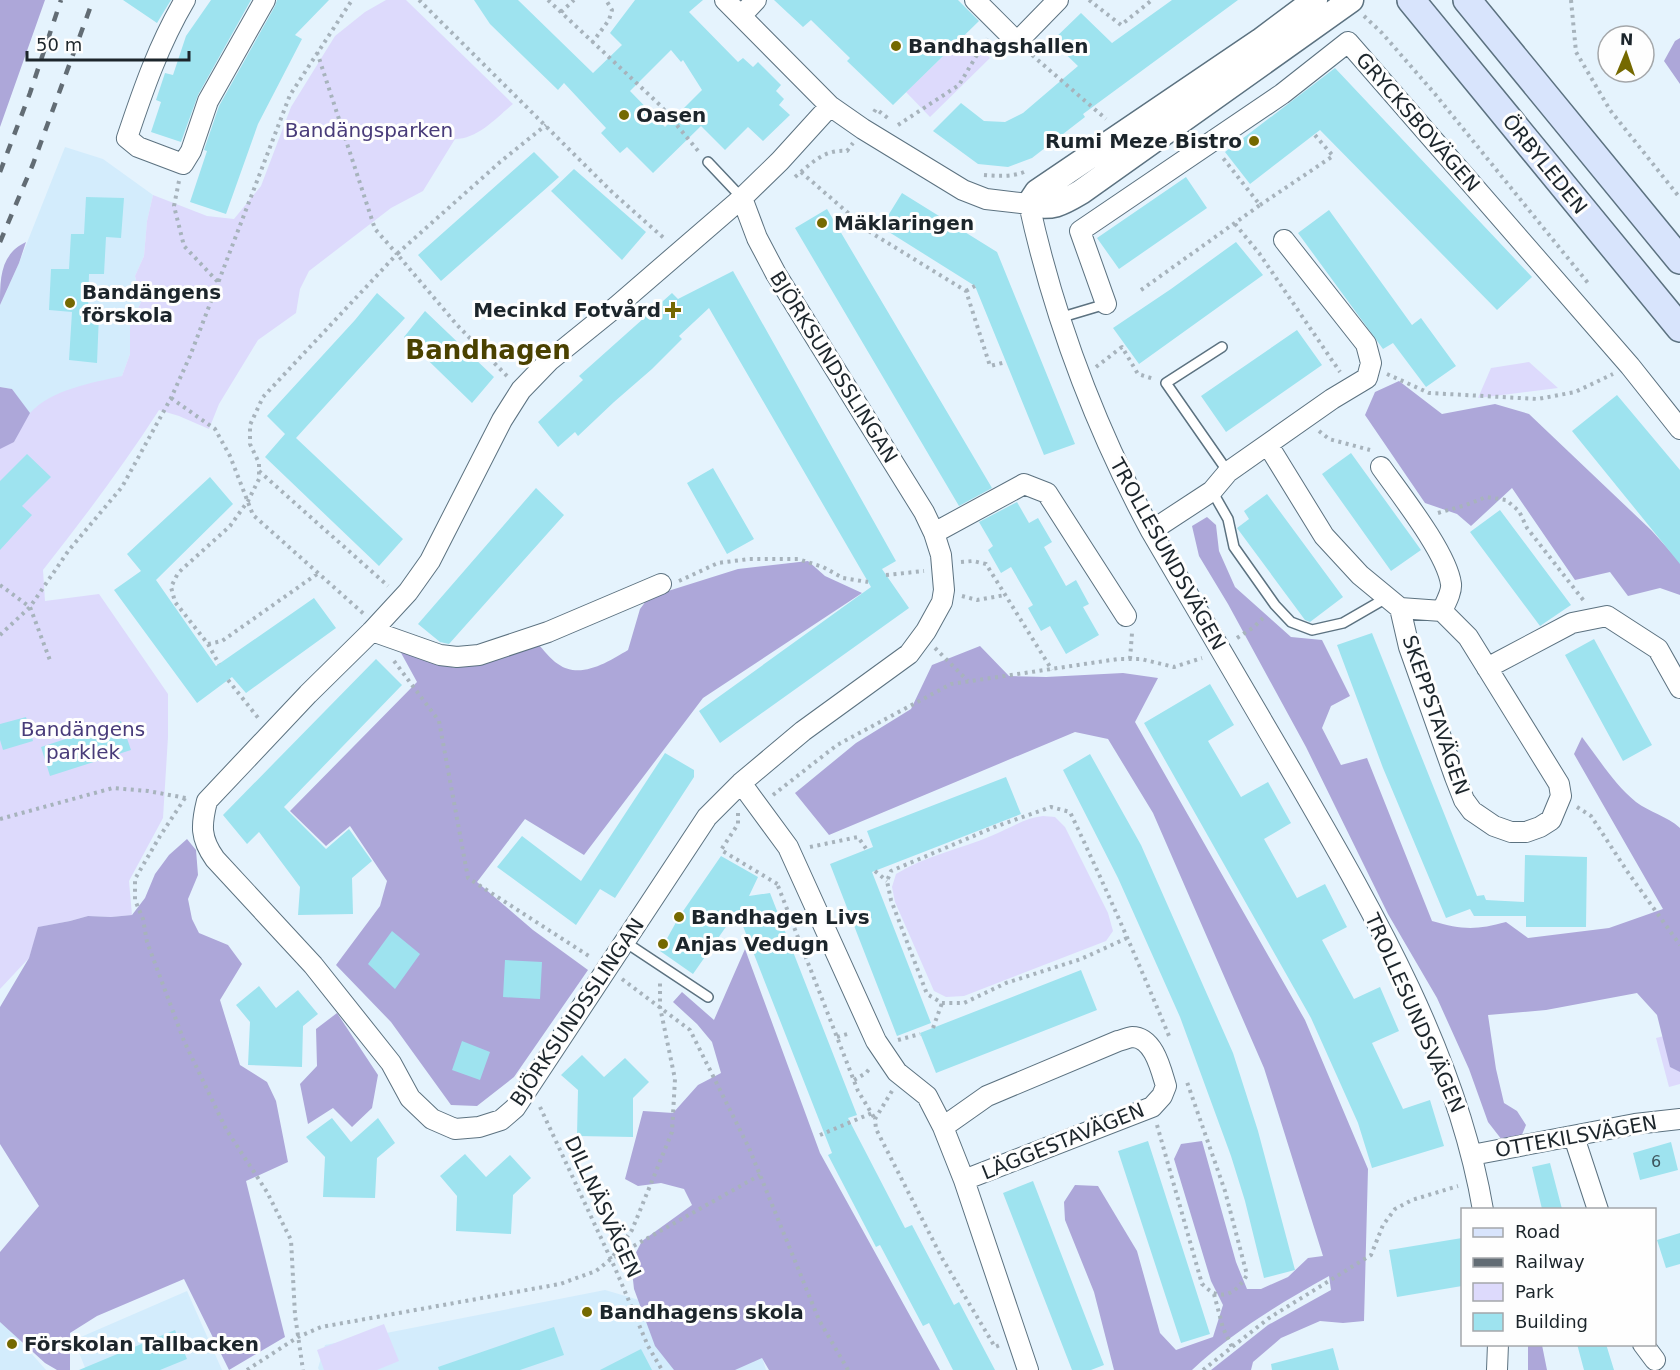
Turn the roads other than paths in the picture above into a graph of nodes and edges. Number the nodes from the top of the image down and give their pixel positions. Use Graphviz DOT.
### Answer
graph roads {
  1 [pos="185,0"];
  2 [pos="265,0"];
  3 [pos="725,0"];
  4 [pos="756,0"];
  5 [pos="975,0"];
  6 [pos="1058,0"];
  7 [pos="1315,0"];
  8 [pos="1351,0"];
  9 [pos="1411,0"];
  10 [pos="1467,0"];
  11 [pos="741,16"];
  12 [pos="830,106"];
  13 [pos="708,162"];
  14 [pos="742,198"];
  15 [pos="1029,204"];
  16 [pos="1284,240"];
  17 [pos="1680,260"];
  18 [pos="1106,304"];
  19 [pos="1058,318"];
  20 [pos="1680,328"];
  21 [pos="1222,347"];
  22 [pos="1680,429"];
  23 [pos="1268,445"];
  24 [pos="1381,467"];
  25 [pos="1228,472"];
  26 [pos="1212,491"];
  27 [pos="1151,531"];
  28 [pos="934,533"];
  29 [pos="661,584"];
  30 [pos="1394,603"];
  31 [pos="1442,611"];
  32 [pos="1126,616"];
  33 [pos="372,632"];
  34 [pos="1487,668"];
  35 [pos="1680,688"];
  36 [pos="741,783"];
  37 [pos="625,942"];
  38 [pos="708,997"];
  39 [pos="1680,1119"];
  40 [pos="943,1127"];
  41 [pos="1574,1137"];
  42 [pos="1472,1155"];
  43 [pos="964,1180"];
  44 [pos="1483,1208"];
  45 [pos="1598,1208"];
  46 [pos="1498,1346"];
  47 [pos="1644,1346"];
  48 [pos="1655,1360"];
  49 [pos="1028,1370"];
  50 [pos="1497,1370"];
  1 -- 2 [label="street"];
  3 -- 11 [label="street"];
  4 -- 11 [label="street"];
  5 -- 6 [label="street"];
  7 -- 15 [label="street"];
  8 -- 15 [label="street"];
  9 -- 20 [label="main road, ÖRBYLEDEN"];
  10 -- 17 [label="main road"];
  11 -- 12 [label="street"];
  12 -- 14 [label="street, BJÖRKSUNDSSLINGAN"];
  12 -- 15 [label="street"];
  13 -- 14 [label="lane"];
  14 -- 28 [label="street, BJÖRKSUNDSSLINGAN"];
  14 -- 33 [label="street, BJÖRKSUNDSSLINGAN"];
  15 -- 19 [label="street, TROLLESUNDSVÄGEN"];
  16 -- 23 [label="street"];
  18 -- 19 [label="lane"];
  18 -- 22 [label="street, GRYCKSBOVÄGEN"];
  19 -- 27 [label="street, TROLLESUNDSVÄGEN"];
  21 -- 25 [label="lane"];
  23 -- 25 [label="street"];
  23 -- 30 [label="street"];
  24 -- 31 [label="street"];
  25 -- 26 [label="street"];
  26 -- 27 [label="street"];
  26 -- 30 [label="lane"];
  27 -- 42 [label="street, TROLLESUNDSVÄGEN"];
  28 -- 32 [label="street"];
  28 -- 36 [label="street, BJÖRKSUNDSSLINGAN"];
  29 -- 33 [label="street"];
  30 -- 31 [label="street, SKEPPSTAVÄGEN"];
  30 -- 34 [label="street, SKEPPSTAVÄGEN"];
  31 -- 34 [label="street"];
  33 -- 37 [label="street, BJÖRKSUNDSSLINGAN"];
  34 -- 35 [label="street"];
  36 -- 37 [label="street, BJÖRKSUNDSSLINGAN"];
  36 -- 40 [label="street, LÄGGESTAVÄGEN"];
  37 -- 38 [label="lane"];
  39 -- 41 [label="street, OTTEKILSVÄGEN"];
  40 -- 43 [label="street, LÄGGESTAVÄGEN"];
  40 -- 43 [label="street, LÄGGESTAVÄGEN"];
  41 -- 42 [label="street, OTTEKILSVÄGEN"];
  41 -- 45 [label="street"];
  42 -- 44 [label="street, TROLLESUNDSVÄGEN"];
  43 -- 49 [label="street, LÄGGESTAVÄGEN"];
  46 -- 50 [label="street"];
  47 -- 48 [label="street"];
}
